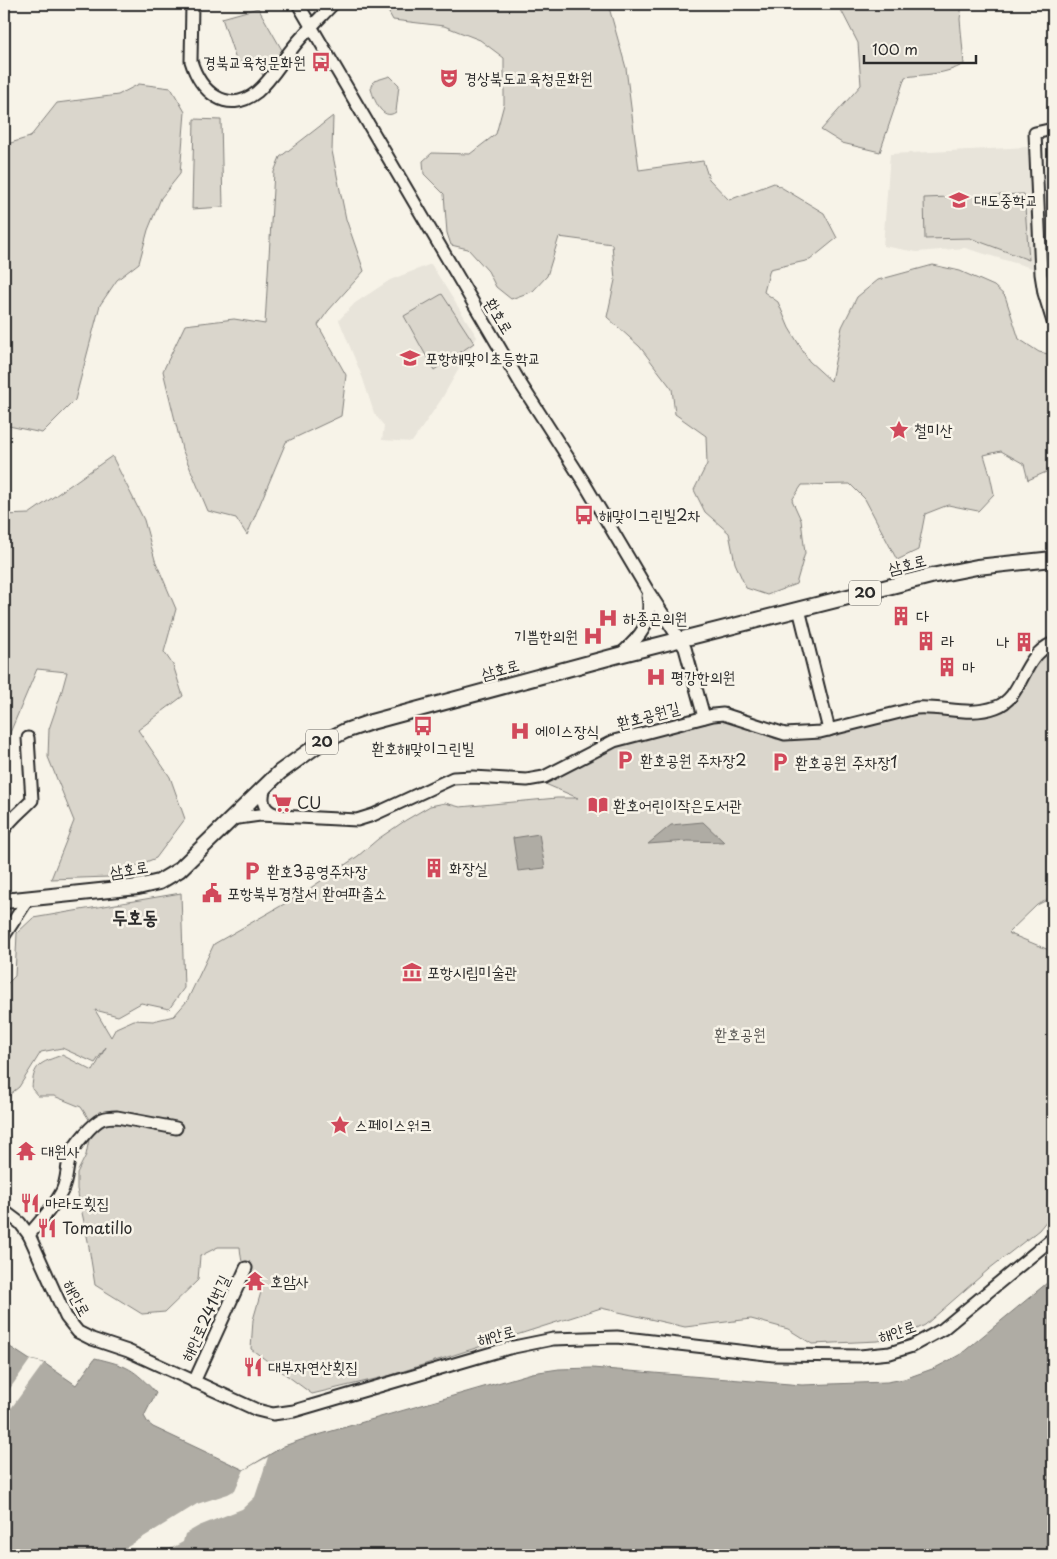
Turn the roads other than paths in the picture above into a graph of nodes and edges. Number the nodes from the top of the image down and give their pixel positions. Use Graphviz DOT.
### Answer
graph roads {
  1 [pos="193,4"];
  2 [pos="298,4"];
  3 [pos="333,4"];
  4 [pos="311,27"];
  5 [pos="1053,129"];
  6 [pos="1053,322"];
  7 [pos="1053,559"];
  8 [pos="648,591"];
  9 [pos="799,609"];
  10 [pos="680,640"];
  11 [pos="1053,643"];
  12 [pos="619,655"];
  13 [pos="704,717"];
  14 [pos="829,730"];
  15 [pos="28,738"];
  16 [pos="268,782"];
  17 [pos="277,815"];
  18 [pos="231,819"];
  19 [pos="4,830"];
  20 [pos="28,899"];
  21 [pos="4,901"];
  22 [pos="4,936"];
  23 [pos="176,1128"];
  24 [pos="4,1211"];
  25 [pos="29,1235"];
  26 [pos="1053,1238"];
  27 [pos="246,1268"];
  28 [pos="194,1382"];
  1 -- 4 [label="street"];
  2 -- 4 [label="street, 환호로"];
  3 -- 4 [label="street"];
  4 -- 8 [label="street, 환호로"];
  5 -- 6 [label="street"];
  7 -- 9 [label="main road, 삼호로 / 20"];
  8 -- 10 [label="street, 환호로"];
  8 -- 12 [label="street"];
  9 -- 10 [label="main road, 삼호로 / 20"];
  9 -- 14 [label="street"];
  10 -- 12 [label="main road, 삼호로 / 20"];
  10 -- 13 [label="street, 환호로"];
  11 -- 14 [label="street, 환호공원길"];
  12 -- 16 [label="main road, 삼호로 / 20"];
  13 -- 14 [label="street, 환호공원길"];
  13 -- 17 [label="street, 환호공원길"];
  15 -- 19 [label="street"];
  16 -- 17 [label="street"];
  16 -- 18 [label="main road, 삼호로 / 20"];
  17 -- 18 [label="street, 환호공원길"];
  18 -- 20 [label="main road, 삼호로 / 20"];
  20 -- 21 [label="main road, 삼호로 / 20"];
  20 -- 22 [label="street"];
  23 -- 25 [label="street"];
  24 -- 25 [label="street, 해안로"];
  25 -- 28 [label="street, 해안로"];
  26 -- 28 [label="street, 해안로"];
  27 -- 28 [label="street, 해안로241번길"];
}
